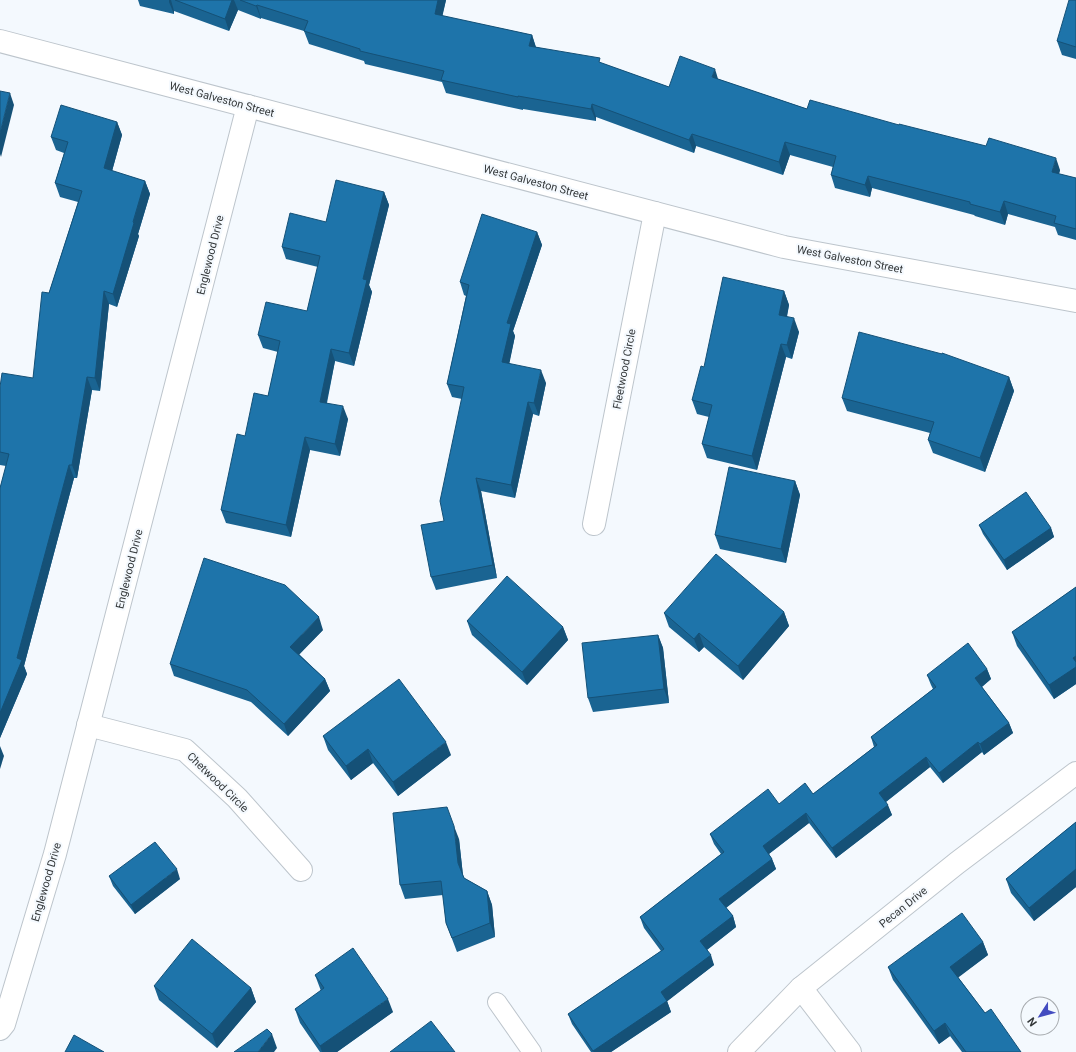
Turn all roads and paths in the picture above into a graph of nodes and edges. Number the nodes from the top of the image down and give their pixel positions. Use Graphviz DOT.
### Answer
graph roads {
  1 [pos="0,41"];
  2 [pos="248,106"];
  3 [pos="655,213"];
  4 [pos="1076,301"];
  5 [pos="594,524"];
  6 [pos="88,726"];
  7 [pos="1076,773"];
  8 [pos="301,870"];
  9 [pos="801,988"];
  10 [pos="496,1002"];
  11 [pos="0,1028"];
  12 [pos="532,1052"];
  13 [pos="739,1052"];
  14 [pos="850,1052"];
  1 -- 2 [label="street, West Galveston Street"];
  2 -- 3 [label="street, West Galveston Street"];
  2 -- 6 [label="street, Englewood Drive"];
  3 -- 4 [label="street, West Galveston Street"];
  3 -- 5 [label="street, Fleetwood Circle"];
  6 -- 8 [label="street, Chetwood Circle"];
  6 -- 11 [label="street, Englewood Drive"];
  7 -- 9 [label="street, Pecan Drive"];
  9 -- 13 [label="street, Pecan Drive"];
  9 -- 14 [label="street"];
  10 -- 12 [label="lane"];
}
